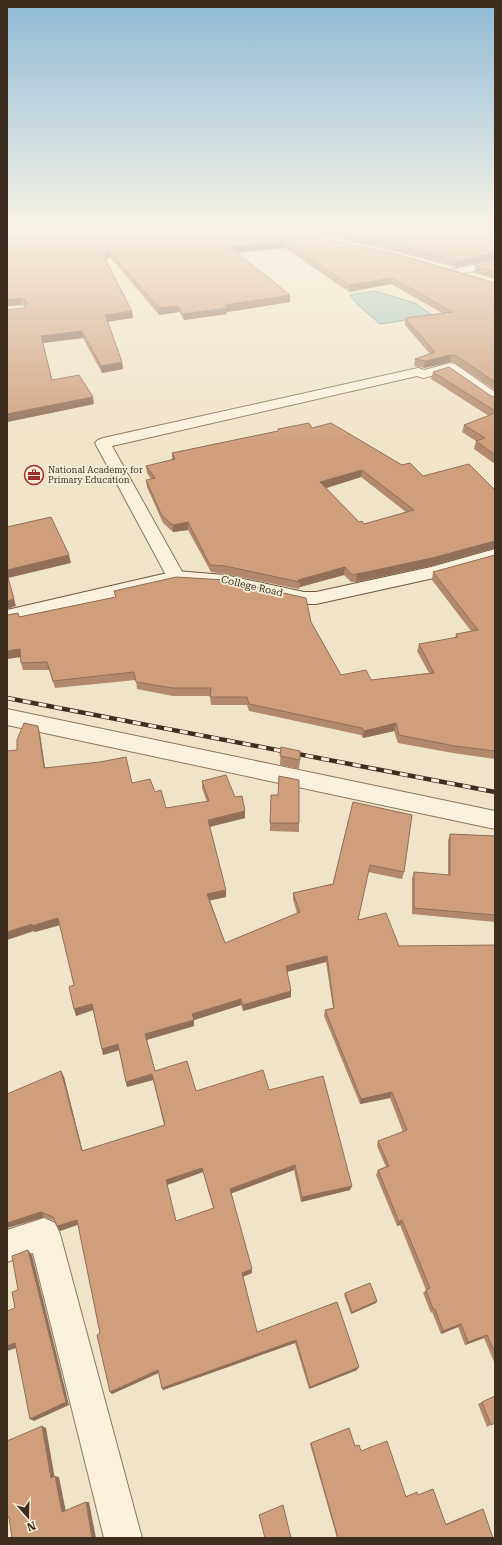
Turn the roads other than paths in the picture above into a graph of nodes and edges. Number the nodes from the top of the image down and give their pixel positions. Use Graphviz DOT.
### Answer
graph roads {
  1 [pos="495,399"];
  2 [pos="495,554"];
  3 [pos="176,577"];
  4 [pos="7,616"];
  5 [pos="7,717"];
  6 [pos="495,820"];
  7 [pos="7,1246"];
  8 [pos="123,1538"];
  1 -- 3 [label="street"];
  2 -- 3 [label="street, College Road"];
  3 -- 4 [label="street, College Road"];
  5 -- 6 [label="street"];
  7 -- 8 [label="street"];
}
